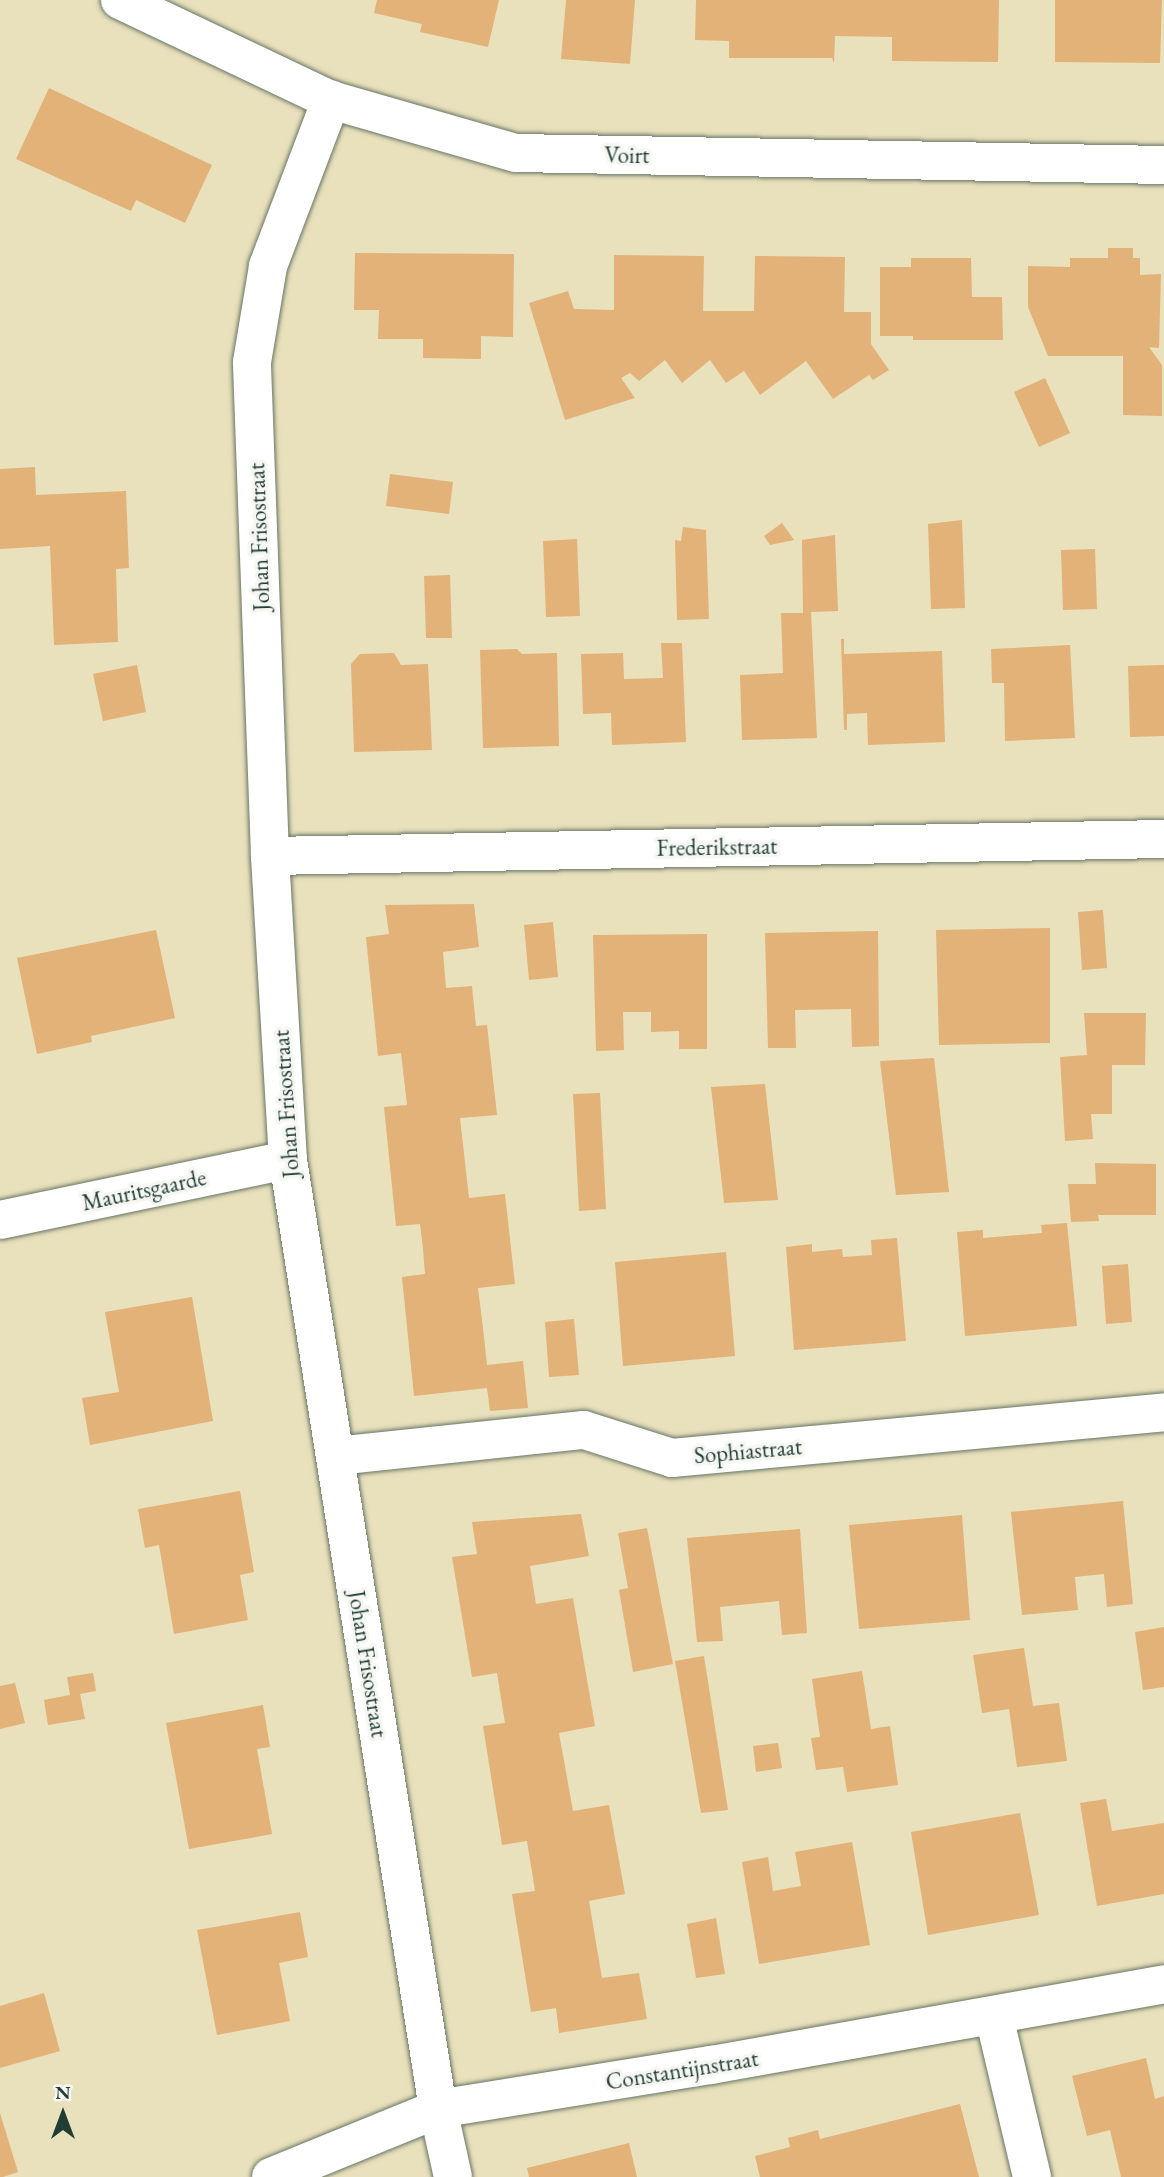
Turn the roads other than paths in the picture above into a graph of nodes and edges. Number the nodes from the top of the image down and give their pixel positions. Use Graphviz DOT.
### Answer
graph roads {
  1 [pos="120,0"];
  2 [pos="331,100"];
  3 [pos="1164,164"];
  4 [pos="1164,839"];
  5 [pos="270,856"];
  6 [pos="288,1160"];
  7 [pos="0,1220"];
  8 [pos="1164,1412"];
  9 [pos="336,1456"];
  10 [pos="1164,1984"];
  11 [pos="994,2016"];
  12 [pos="438,2109"];
  13 [pos="271,2177"];
  14 [pos="453,2177"];
  15 [pos="1032,2177"];
  1 -- 2 [label="street, Voirt"];
  2 -- 3 [label="street, Voirt"];
  2 -- 5 [label="street, Johan Frisostraat"];
  4 -- 5 [label="street, Frederikstraat"];
  5 -- 6 [label="street, Johan Frisostraat"];
  6 -- 7 [label="street, Mauritsgaarde"];
  6 -- 9 [label="street, Johan Frisostraat"];
  8 -- 9 [label="street, Sophiastraat"];
  9 -- 12 [label="street, Johan Frisostraat"];
  10 -- 11 [label="street, Constantijnstraat"];
  11 -- 12 [label="street, Constantijnstraat"];
  11 -- 15 [label="street"];
  12 -- 13 [label="street"];
  12 -- 14 [label="street"];
}
